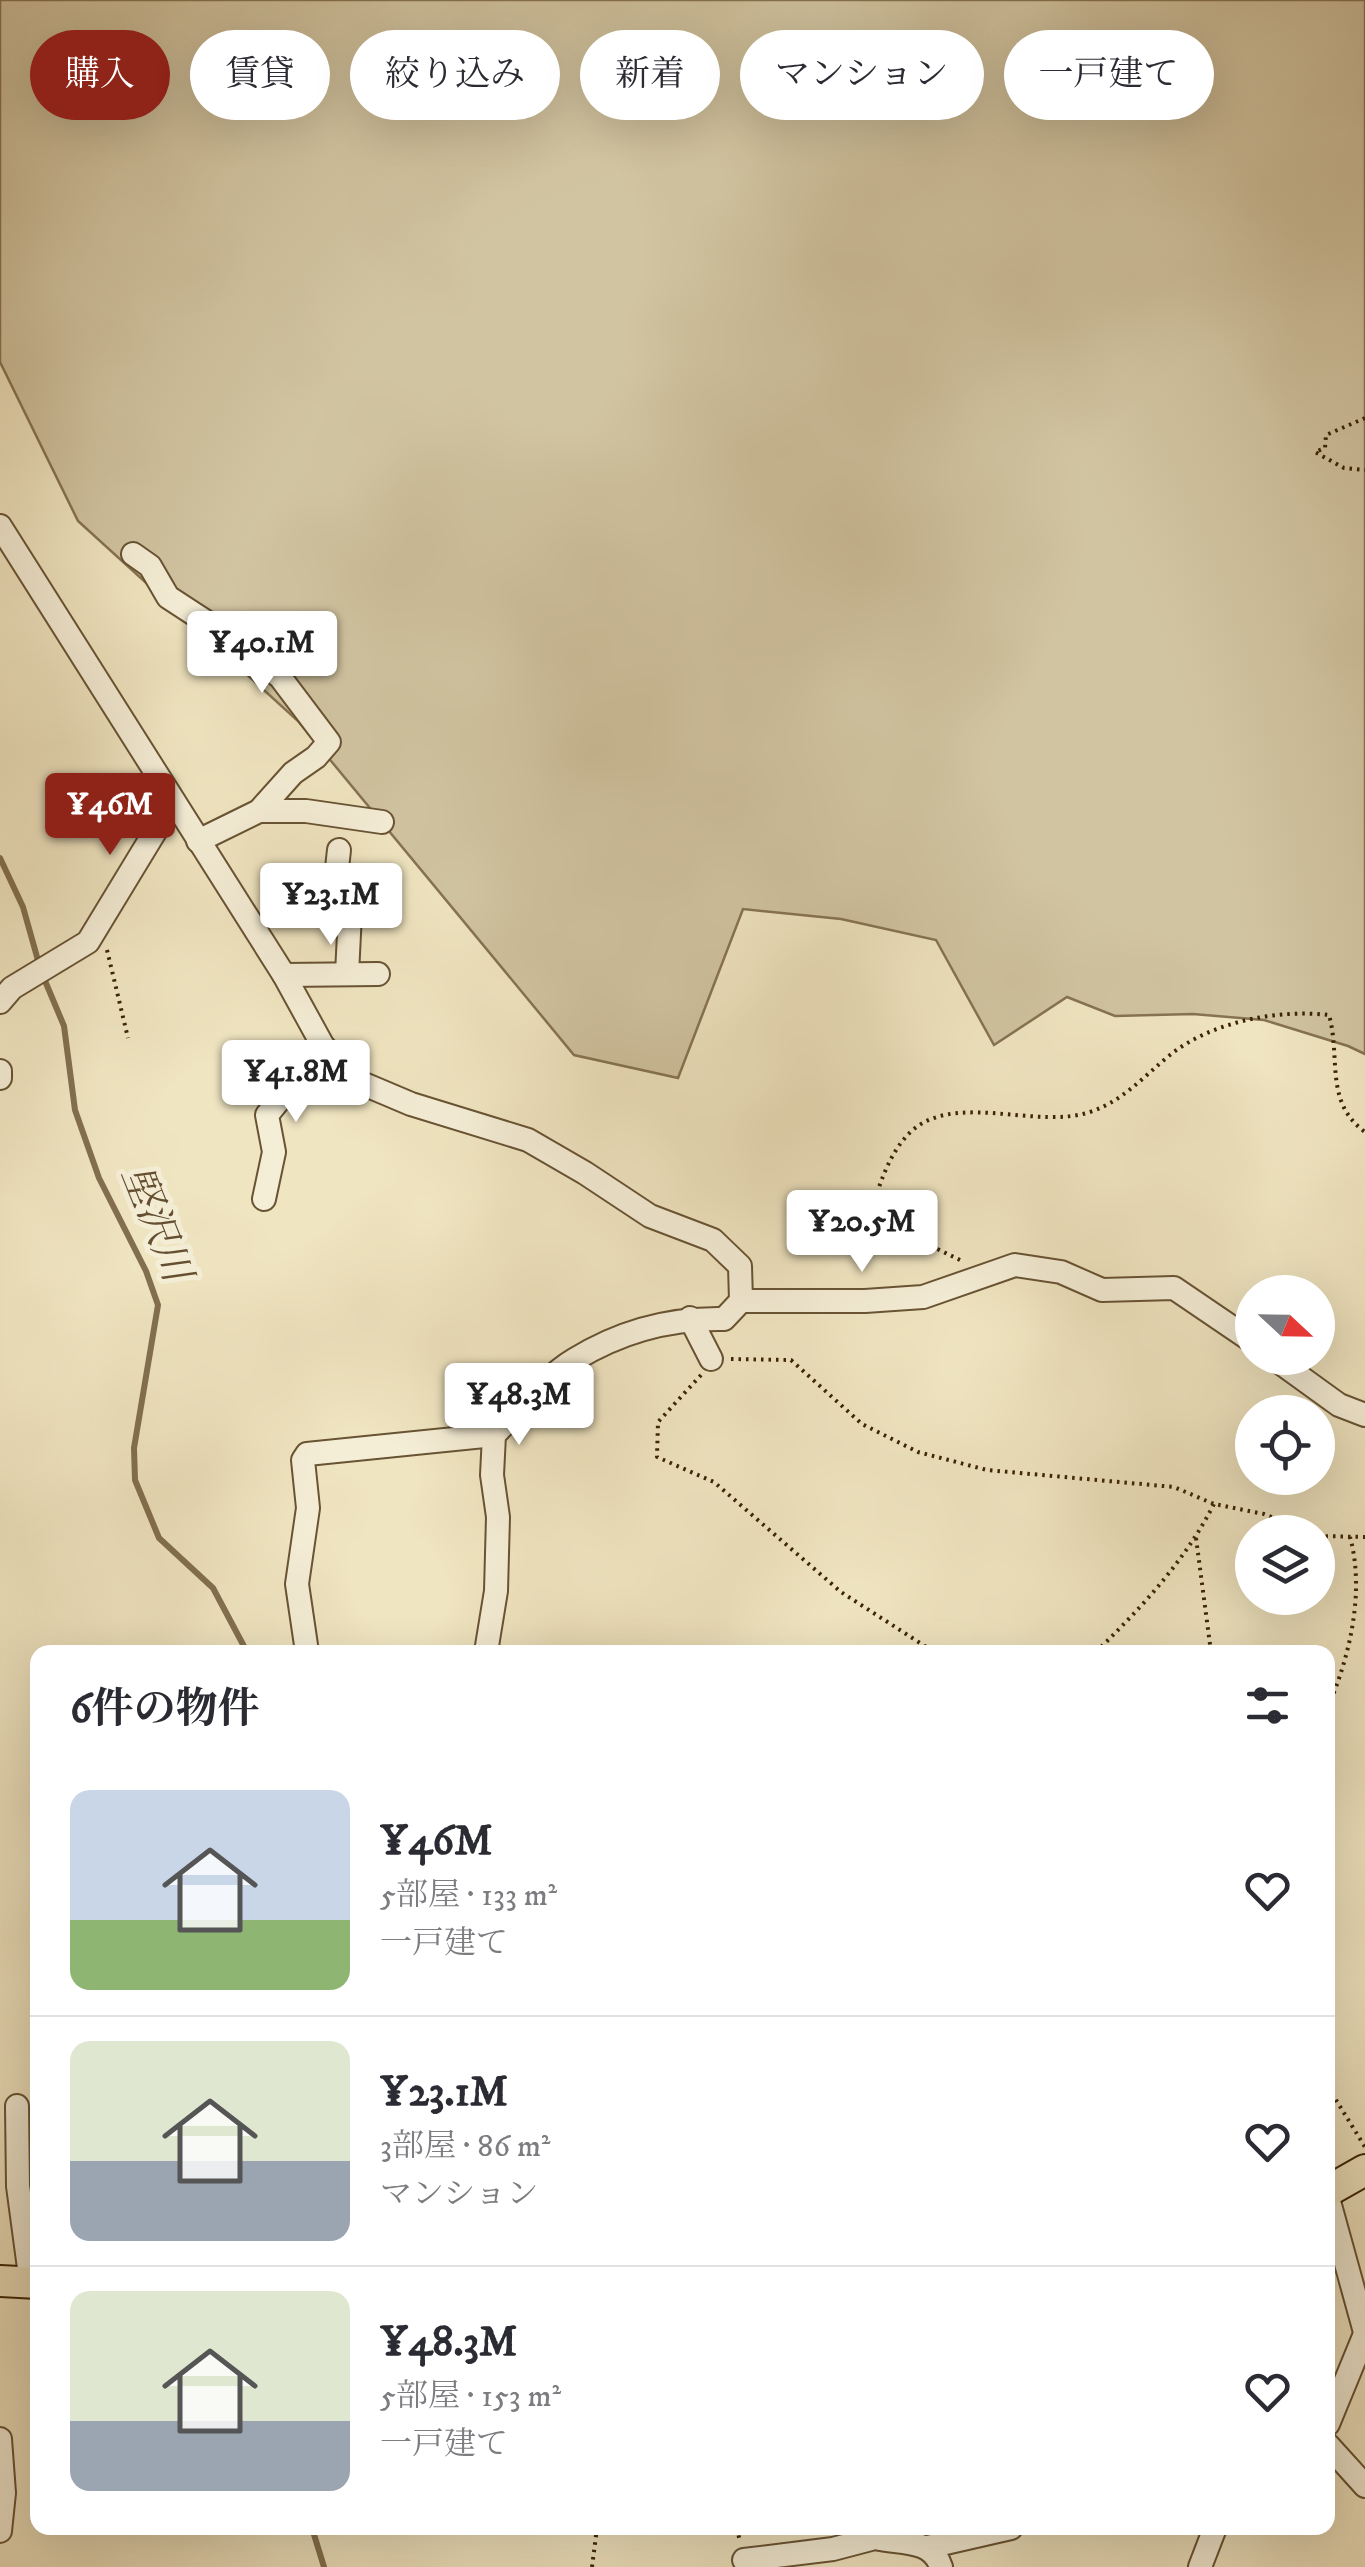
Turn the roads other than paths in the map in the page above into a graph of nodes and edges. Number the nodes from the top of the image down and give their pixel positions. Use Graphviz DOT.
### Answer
graph roads {
  1 [pos="0,526"];
  2 [pos="133,554"];
  3 [pos="173,802"];
  4 [pos="259,811"];
  5 [pos="382,822"];
  6 [pos="198,840"];
  7 [pos="339,850"];
  8 [pos="376,945"];
  9 [pos="351,947"];
  10 [pos="347,974"];
  11 [pos="378,974"];
  12 [pos="284,975"];
  13 [pos="6,995"];
  14 [pos="323,1046"];
  15 [pos="264,1199"];
  16 [pos="741,1301"];
  17 [pos="690,1318"];
  18 [pos="1235,1330"];
  19 [pos="711,1359"];
  20 [pos="1298,1375"];
  21 [pos="1365,1415"];
  22 [pos="494,1435"];
  23 [pos="305,1645"];
  24 [pos="487,1645"];
  25 [pos="17,2106"];
  26 [pos="1365,2170"];
  27 [pos="1335,2187"];
  28 [pos="1335,2224"];
  29 [pos="23,2282"];
  30 [pos="1365,2333"];
  31 [pos="1335,2407"];
  32 [pos="0,2439"];
  33 [pos="1335,2453"];
  34 [pos="1365,2486"];
  35 [pos="0,2532"];
  36 [pos="858,2535"];
  37 [pos="868,2535"];
  38 [pos="992,2535"];
  39 [pos="1212,2535"];
  40 [pos="934,2557"];
  41 [pos="744,2560"];
  42 [pos="1200,2567"];
  1 -- 3 [label="street"];
  2 -- 4 [label="street"];
  3 -- 6 [label="street"];
  3 -- 13 [label="street"];
  4 -- 5 [label="street"];
  4 -- 6 [label="street"];
  6 -- 12 [label="street"];
  7 -- 9 [label="street"];
  8 -- 9 [label="street"];
  9 -- 10 [label="street"];
  10 -- 11 [label="street"];
  10 -- 12 [label="street"];
  12 -- 14 [label="street"];
  14 -- 15 [label="street"];
  14 -- 16 [label="street"];
  16 -- 17 [label="street"];
  16 -- 18 [label="street"];
  17 -- 19 [label="street"];
  17 -- 22 [label="street"];
  20 -- 21 [label="street"];
  22 -- 23 [label="street"];
  22 -- 24 [label="street"];
  25 -- 29 [label="street"];
  26 -- 27 [label="main road"];
  28 -- 30 [label="street"];
  30 -- 31 [label="street"];
  32 -- 35 [label="street"];
  33 -- 34 [label="street"];
  36 -- 41 [label="street"];
  37 -- 40 [label="street"];
  38 -- 40 [label="street"];
  39 -- 42 [label="street"];
}
